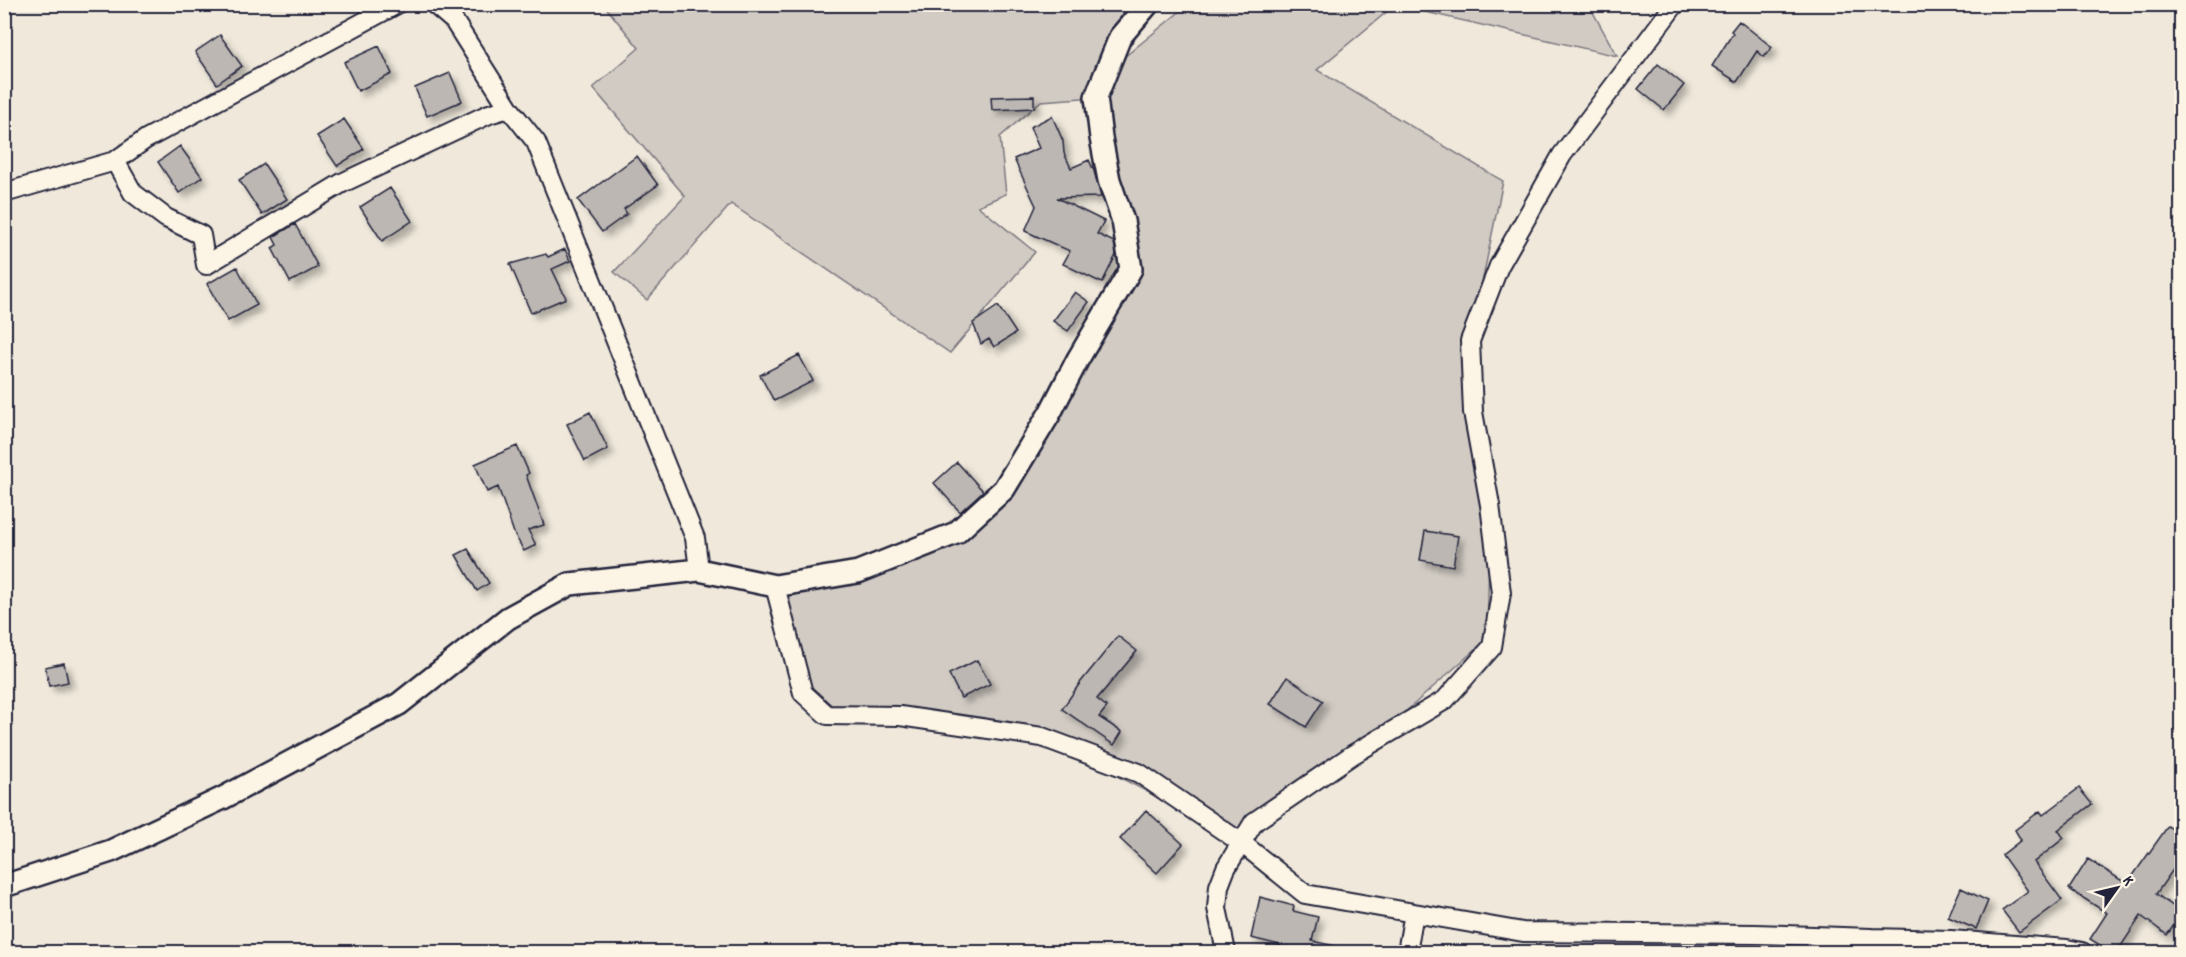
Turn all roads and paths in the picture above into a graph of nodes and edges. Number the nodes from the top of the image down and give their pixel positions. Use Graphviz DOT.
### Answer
graph roads {
  1 [pos="397,4"];
  2 [pos="434,4"];
  3 [pos="1148,4"];
  4 [pos="1675,4"];
  5 [pos="509,108"];
  6 [pos="115,161"];
  7 [pos="4,193"];
  8 [pos="699,570"];
  9 [pos="775,586"];
  10 [pos="1243,844"];
  11 [pos="4,886"];
  12 [pos="1414,913"];
  13 [pos="1869,945"];
  14 [pos="1226,952"];
  15 [pos="1407,952"];
  16 [pos="2082,952"];
  1 -- 6 [label="street"];
  2 -- 5 [label="street"];
  3 -- 9 [label="street"];
  4 -- 10 [label="street"];
  5 -- 6 [label="street"];
  5 -- 8 [label="street"];
  6 -- 7 [label="street"];
  8 -- 9 [label="street"];
  8 -- 11 [label="street"];
  9 -- 10 [label="street"];
  10 -- 12 [label="street"];
  10 -- 14 [label="street"];
  12 -- 13 [label="street"];
  12 -- 15 [label="street"];
  13 -- 16 [label="street"];
}
